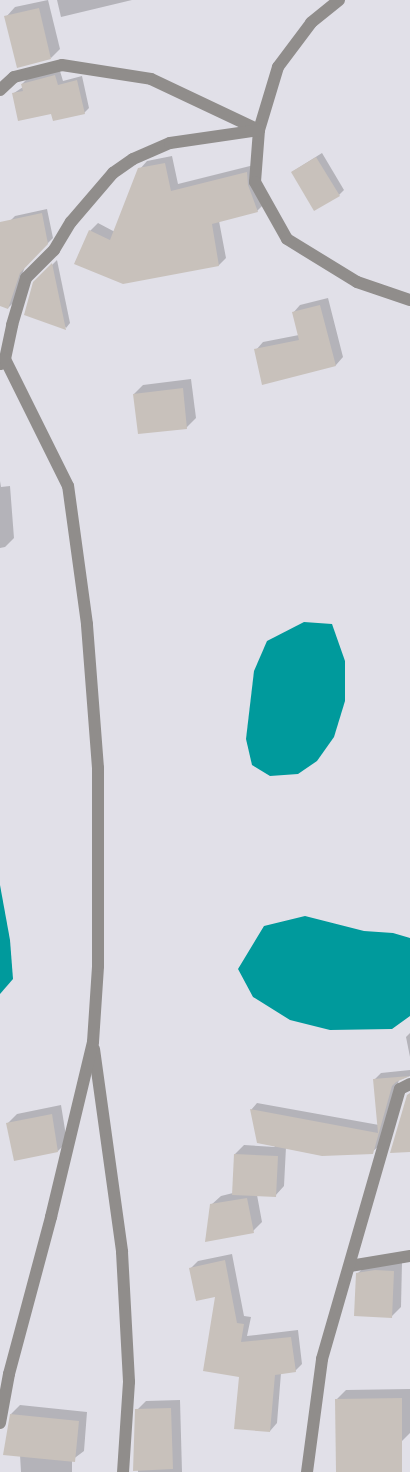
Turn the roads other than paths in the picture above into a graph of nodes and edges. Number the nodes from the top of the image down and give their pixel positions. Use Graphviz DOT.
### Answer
graph roads {
  1 [pos="339,0"];
  2 [pos="0,90"];
  3 [pos="259,130"];
  4 [pos="410,300"];
  5 [pos="3,362"];
  6 [pos="93,1042"];
  7 [pos="410,1084"];
  8 [pos="410,1256"];
  9 [pos="350,1266"];
  10 [pos="0,1423"];
  11 [pos="123,1472"];
  12 [pos="307,1472"];
  1 -- 3 [label="street"];
  2 -- 3 [label="street"];
  3 -- 4 [label="street"];
  3 -- 5 [label="street"];
  5 -- 6 [label="street"];
  6 -- 10 [label="street"];
  6 -- 11 [label="street"];
  7 -- 9 [label="street"];
  8 -- 9 [label="street"];
  9 -- 12 [label="street"];
}
